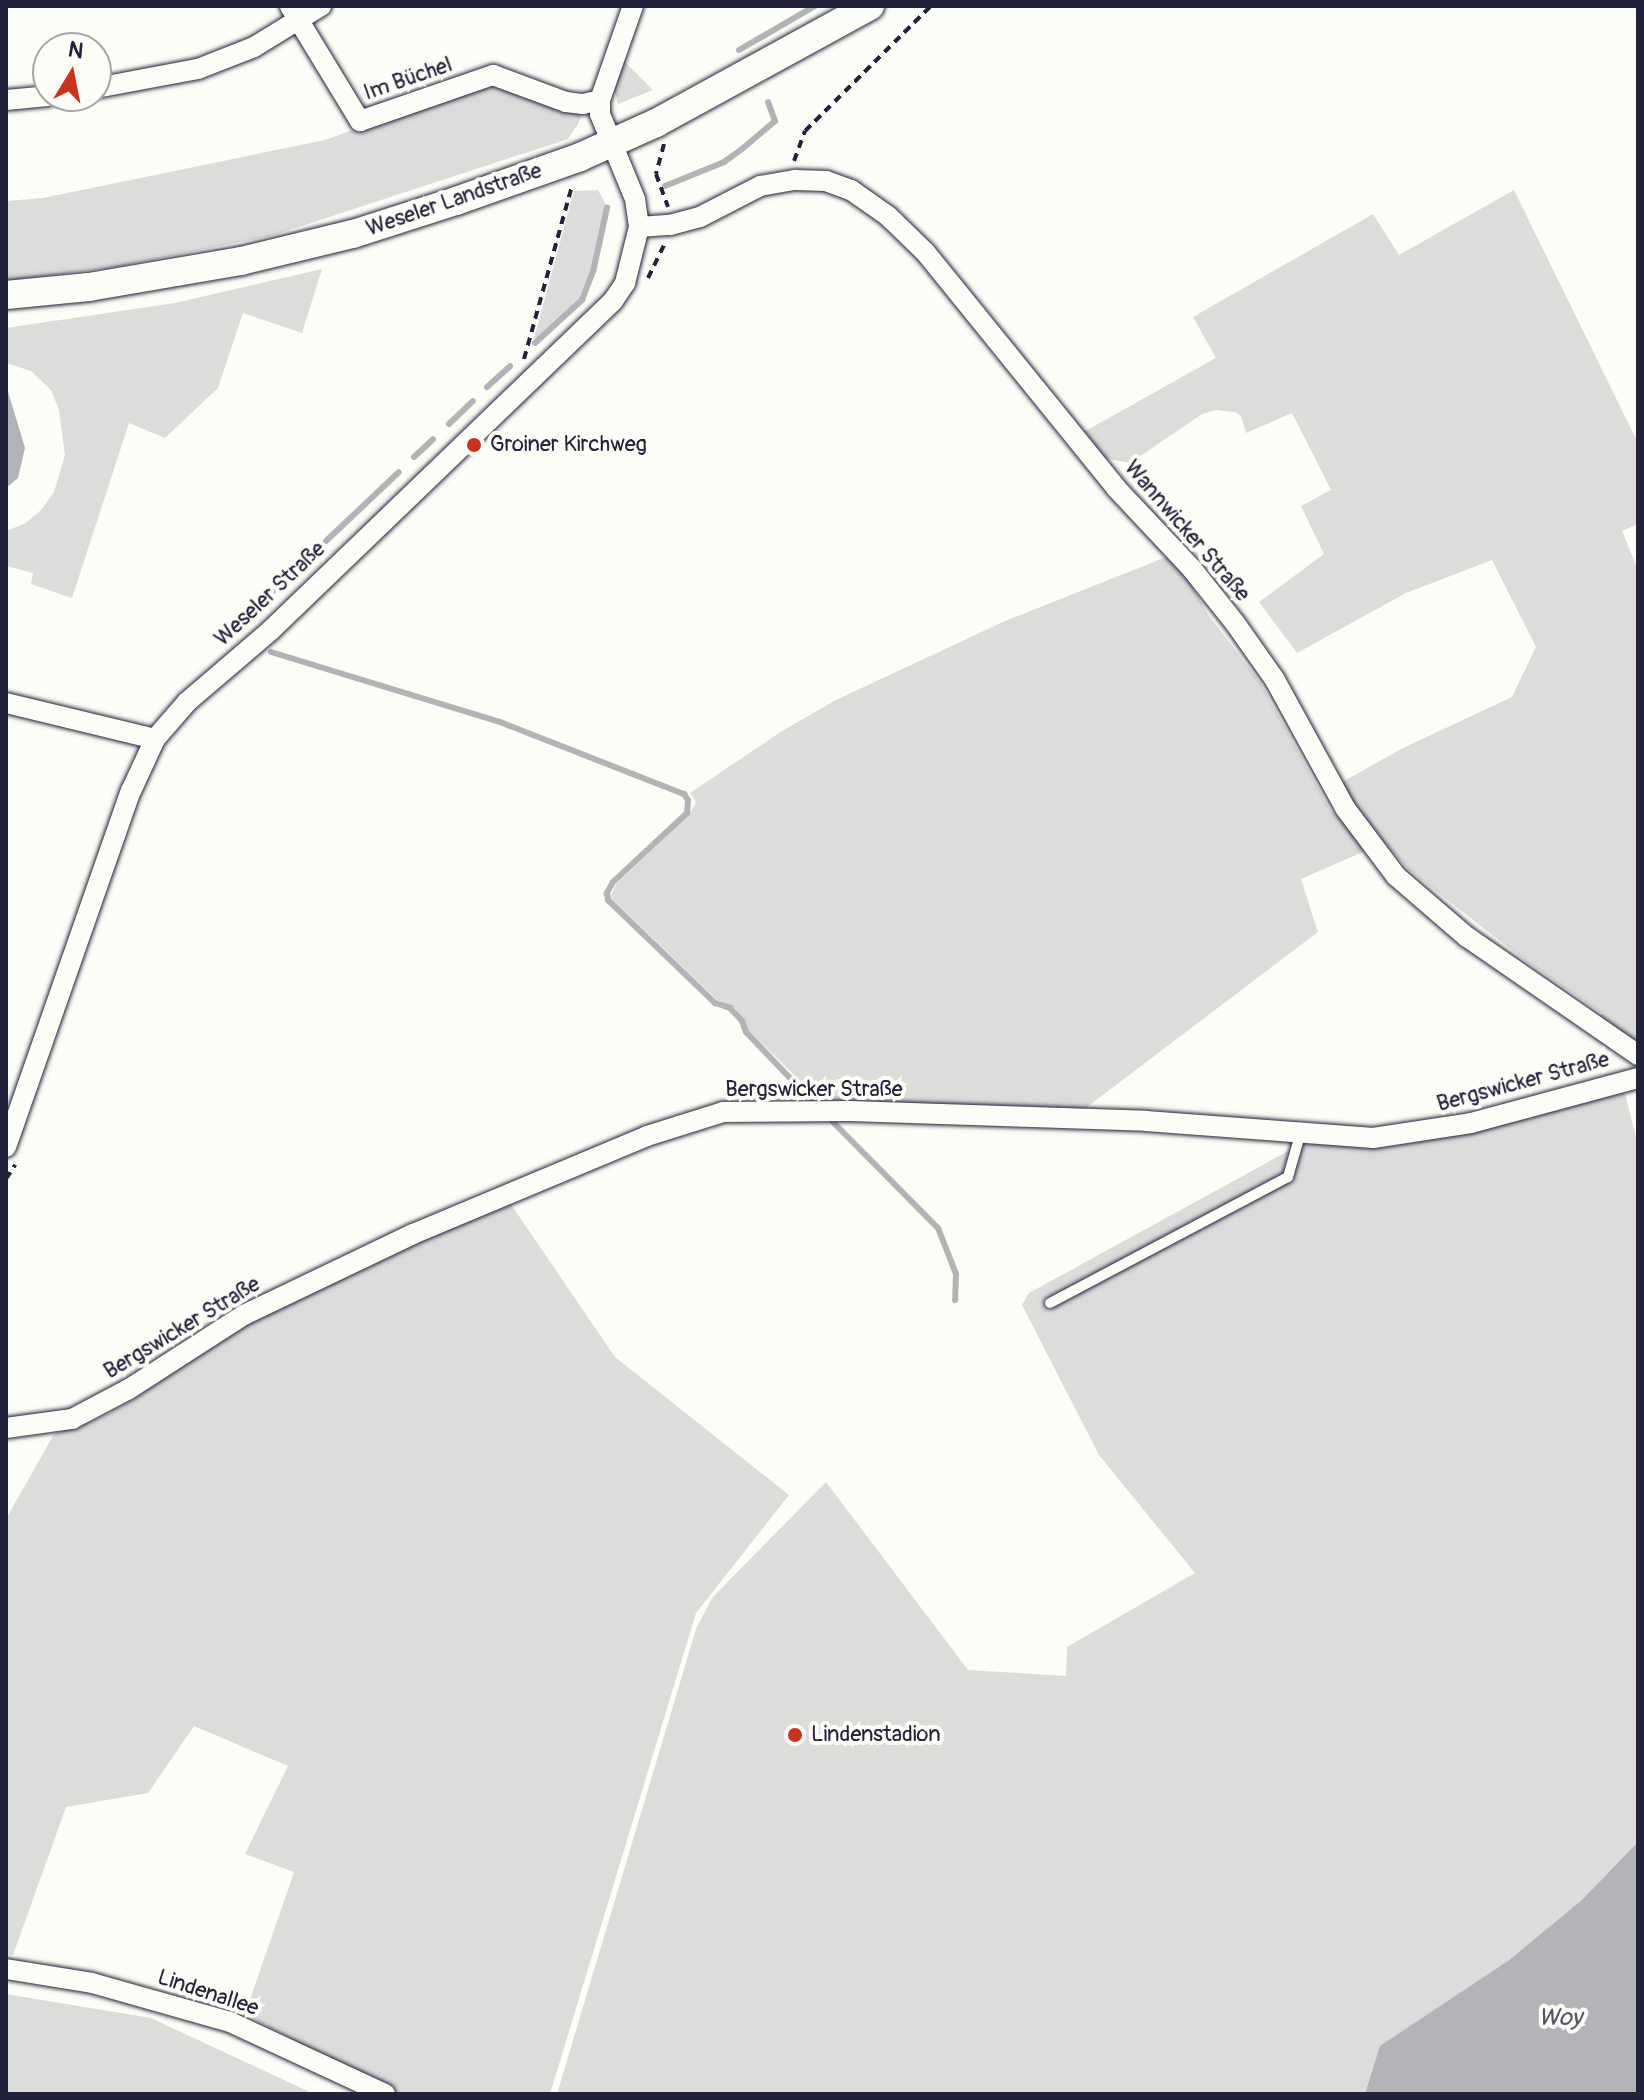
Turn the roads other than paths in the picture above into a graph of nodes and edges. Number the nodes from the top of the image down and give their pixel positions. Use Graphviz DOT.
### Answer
graph roads {
  1 [pos="321,6"];
  2 [pos="633,6"];
  3 [pos="870,6"];
  4 [pos="295,14"];
  5 [pos="112,85"];
  6 [pos="32,98"];
  7 [pos="6,100"];
  8 [pos="600,100"];
  9 [pos="611,144"];
  10 [pos="639,227"];
  11 [pos="6,295"];
  12 [pos="6,703"];
  13 [pos="155,739"];
  14 [pos="1638,1055"];
  15 [pos="1638,1078"];
  16 [pos="1300,1135"];
  17 [pos="14,1150"];
  18 [pos="1050,1303"];
  19 [pos="6,1428"];
  20 [pos="6,1969"];
  21 [pos="385,2094"];
  1 -- 4 [label="street"];
  2 -- 8 [label="street"];
  3 -- 9 [label="main road, Weseler Landstraße"];
  4 -- 5 [label="street"];
  4 -- 8 [label="street, Im Büchel"];
  6 -- 7 [label="street"];
  8 -- 9 [label="street"];
  9 -- 10 [label="street, Weseler Straße"];
  9 -- 11 [label="main road, Weseler Landstraße"];
  10 -- 13 [label="street, Weseler Straße"];
  10 -- 14 [label="street, Wannwicker Straße"];
  12 -- 13 [label="street"];
  13 -- 17 [label="street, Weseler Straße"];
  15 -- 16 [label="street, Bergswicker Straße"];
  16 -- 18 [label="lane"];
  16 -- 19 [label="street, Bergswicker Straße"];
  20 -- 21 [label="street, Lindenallee"];
}
